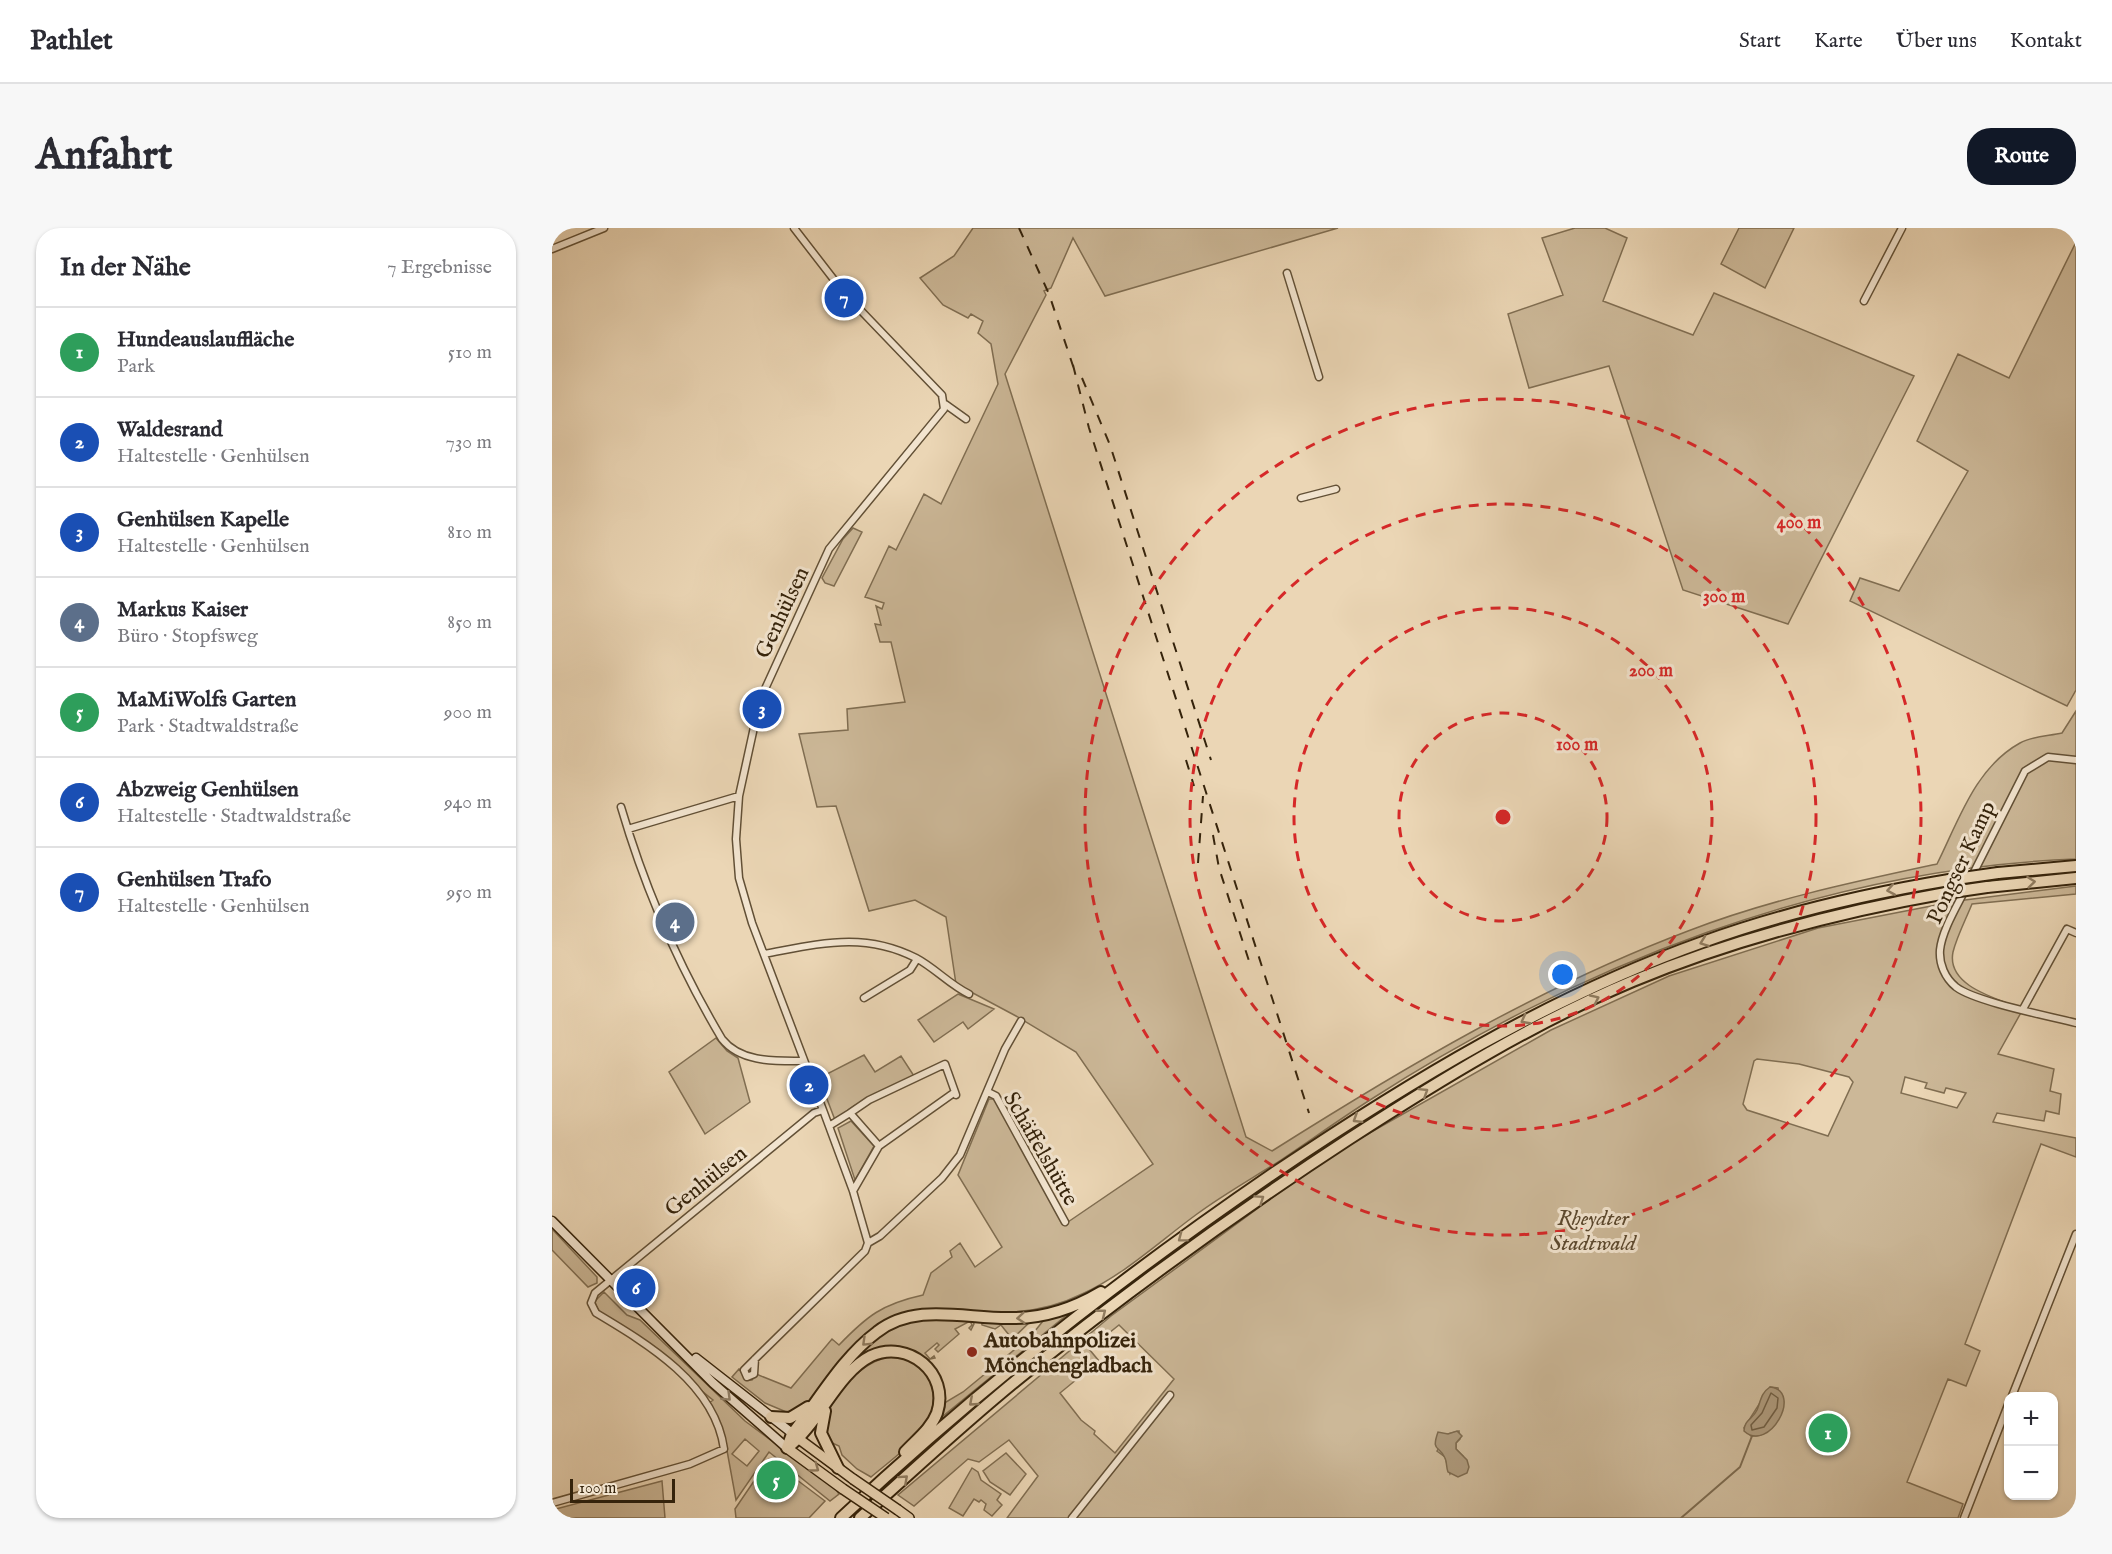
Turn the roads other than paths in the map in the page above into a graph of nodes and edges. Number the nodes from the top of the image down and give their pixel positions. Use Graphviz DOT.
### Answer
graph roads {
  1 [pos="794,228"];
  2 [pos="1902,228"];
  3 [pos="601,229"];
  4 [pos="552,249"];
  5 [pos="1287,273"];
  6 [pos="1864,301"];
  7 [pos="1319,377"];
  8 [pos="945,404"];
  9 [pos="966,419"];
  10 [pos="1336,489"];
  11 [pos="1301,498"];
  12 [pos="2076,760"];
  13 [pos="739,796"];
  14 [pos="621,807"];
  15 [pos="628,829"];
  16 [pos="2076,866"];
  17 [pos="2076,879"];
  18 [pos="2076,933"];
  19 [pos="764,954"];
  20 [pos="917,959"];
  21 [pos="969,994"];
  22 [pos="864,998"];
  23 [pos="2023,1009"];
  24 [pos="1021,1021"];
  25 [pos="2076,1023"];
  26 [pos="803,1061"];
  27 [pos="988,1092"];
  28 [pos="823,1110"];
  29 [pos="850,1113"];
  30 [pos="829,1126"];
  31 [pos="879,1146"];
  32 [pos="853,1191"];
  33 [pos="552,1221"];
  34 [pos="1065,1222"];
  35 [pos="2076,1234"];
  36 [pos="868,1244"];
  37 [pos="1150,1262"];
  38 [pos="611,1280"];
  39 [pos="672,1339"];
  40 [pos="755,1359"];
  41 [pos="846,1378"];
  42 [pos="825,1390"];
  43 [pos="2014,1392"];
  44 [pos="1170,1395"];
  45 [pos="2004,1415"];
  46 [pos="771,1418"];
  47 [pos="796,1436"];
  48 [pos="787,1448"];
  49 [pos="838,1468"];
  50 [pos="879,1482"];
  51 [pos="552,1503"];
  52 [pos="841,1518"];
  53 [pos="860,1518"];
  54 [pos="886,1518"];
  55 [pos="909,1518"];
  56 [pos="1072,1518"];
  57 [pos="1964,1518"];
  1 -- 8 [label="street"];
  2 -- 6 [label="street"];
  3 -- 4 [label="street"];
  5 -- 7 [label="street"];
  8 -- 9 [label="street"];
  8 -- 13 [label="street, Genhülsen"];
  10 -- 11 [label="street"];
  12 -- 23 [label="street, Pongser Kamp"];
  13 -- 15 [label="street"];
  13 -- 19 [label="street, Genhülsen"];
  14 -- 15 [label="street"];
  15 -- 26 [label="street"];
  16 -- 37 [label="highway, one-way, bridge"];
  53 -- 17 [label="highway, one-way, bridge"];
  18 -- 23 [label="street"];
  19 -- 20 [label="street"];
  19 -- 26 [label="street, Genhülsen"];
  20 -- 21 [label="street"];
  20 -- 22 [label="street"];
  23 -- 25 [label="street, Pongser Kamp"];
  24 -- 27 [label="street, Schäffelshütte"];
  26 -- 28 [label="street, Genhülsen"];
  27 -- 34 [label="street, Schäffelshütte"];
  27 -- 36 [label="street, Schäffelshütte"];
  28 -- 30 [label="street, Genhülsen"];
  28 -- 38 [label="street, Genhülsen"];
  29 -- 30 [label="street"];
  29 -- 31 [label="street"];
  29 -- 31 [label="street"];
  30 -- 32 [label="street, Genhülsen"];
  31 -- 32 [label="street"];
  32 -- 36 [label="street, Genhülsen"];
  33 -- 38 [label="main road"];
  35 -- 43 [label="street"];
  36 -- 40 [label="street"];
  37 -- 42 [label="highway, one-way"];
  37 -- 50 [label="highway, one-way"];
  38 -- 39 [label="main road"];
  38 -- 51 [label="street, Genhülsen"];
  39 -- 46 [label="main road"];
  39 -- 48 [label="main road, one-way"];
  41 -- 47 [label="highway"];
  41 -- 49 [label="highway"];
  41 -- 50 [label="highway"];
  42 -- 46 [label="highway"];
  42 -- 47 [label="highway"];
  44 -- 56 [label="street"];
  45 -- 57 [label="street"];
  46 -- 47 [label="main road"];
  47 -- 48 [label="highway"];
  47 -- 49 [label="main road"];
  48 -- 54 [label="main road, one-way, bridge"];
  49 -- 55 [label="main road, bridge"];
  50 -- 52 [label="highway"];
}
